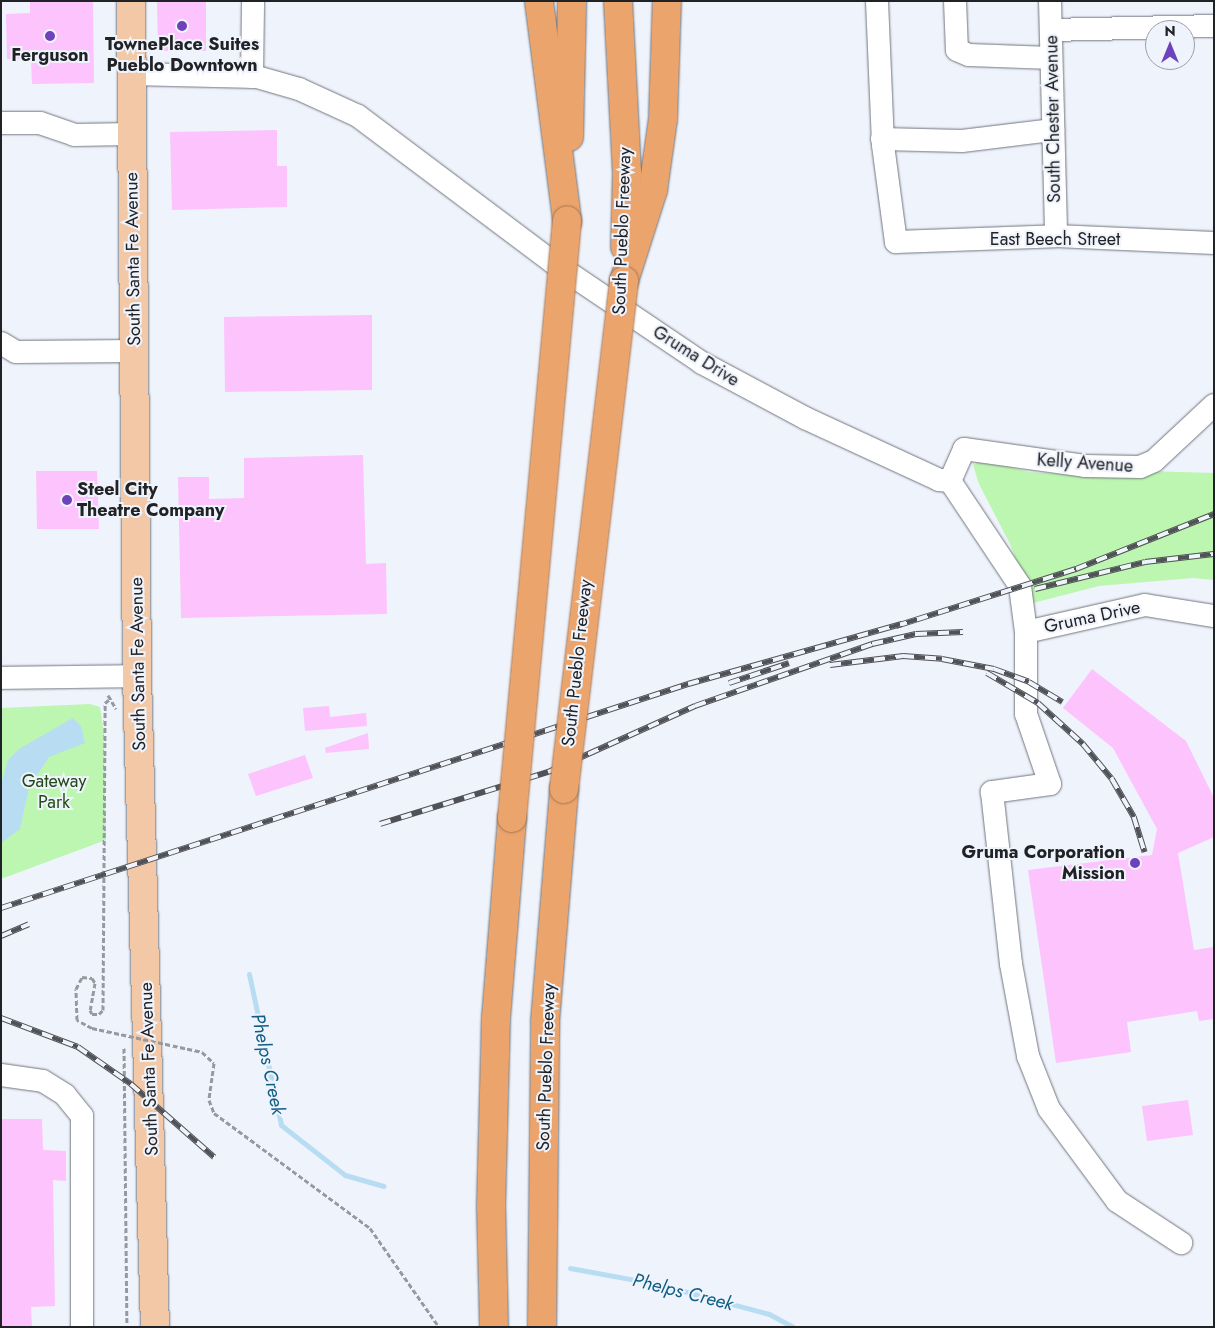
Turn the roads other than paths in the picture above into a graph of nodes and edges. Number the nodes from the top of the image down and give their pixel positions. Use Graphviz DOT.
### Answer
graph roads {
  1 [pos="131,1"];
  2 [pos="253,1"];
  3 [pos="540,1"];
  4 [pos="572,1"];
  5 [pos="618,1"];
  6 [pos="667,1"];
  7 [pos="877,1"];
  8 [pos="955,1"];
  9 [pos="1050,1"];
  10 [pos="1214,26"];
  11 [pos="1050,30"];
  12 [pos="1051,58"];
  13 [pos="131,74"];
  14 [pos="252,76"];
  15 [pos="1,123"];
  16 [pos="1053,130"];
  17 [pos="132,134"];
  18 [pos="882,139"];
  19 [pos="567,220"];
  20 [pos="1056,236"];
  21 [pos="1214,243"];
  22 [pos="563,268"];
  23 [pos="624,280"];
  24 [pos="1,343"];
  25 [pos="135,351"];
  26 [pos="1214,405"];
  27 [pos="950,481"];
  28 [pos="1214,616"];
  29 [pos="1026,632"];
  30 [pos="137,676"];
  31 [pos="1,678"];
  32 [pos="1,1075"];
  33 [pos="1181,1243"];
  34 [pos="82,1327"];
  35 [pos="155,1327"];
  36 [pos="494,1327"];
  37 [pos="542,1327"];
  1 -- 13 [label="main road, South Santa Fe Avenue"];
  2 -- 14 [label="street"];
  3 -- 19 [label="highway"];
  4 -- 19 [label="highway"];
  5 -- 23 [label="highway, South Pueblo Freeway"];
  6 -- 23 [label="highway"];
  7 -- 18 [label="street"];
  8 -- 12 [label="street"];
  9 -- 11 [label="street, South Chester Avenue"];
  10 -- 11 [label="street"];
  11 -- 12 [label="street, South Chester Avenue"];
  12 -- 16 [label="street, South Chester Avenue"];
  13 -- 14 [label="street, Gruma Drive"];
  13 -- 17 [label="main road, South Santa Fe Avenue"];
  14 -- 22 [label="street, Gruma Drive"];
  15 -- 17 [label="street"];
  16 -- 18 [label="street"];
  16 -- 20 [label="street, South Chester Avenue"];
  17 -- 25 [label="main road, South Santa Fe Avenue"];
  18 -- 20 [label="street, East Beech Street"];
  19 -- 22 [label="highway, bridge"];
  20 -- 21 [label="street, East Beech Street"];
  22 -- 27 [label="street, Gruma Drive"];
  22 -- 36 [label="highway, bridge"];
  23 -- 37 [label="highway, South Pueblo Freeway, bridge"];
  24 -- 25 [label="street"];
  25 -- 30 [label="main road, South Santa Fe Avenue"];
  26 -- 27 [label="street, Kelly Avenue"];
  27 -- 29 [label="street, Gruma Drive"];
  28 -- 29 [label="street, Gruma Drive"];
  29 -- 33 [label="street"];
  30 -- 31 [label="street"];
  30 -- 35 [label="main road, South Santa Fe Avenue"];
  32 -- 34 [label="street"];
}
